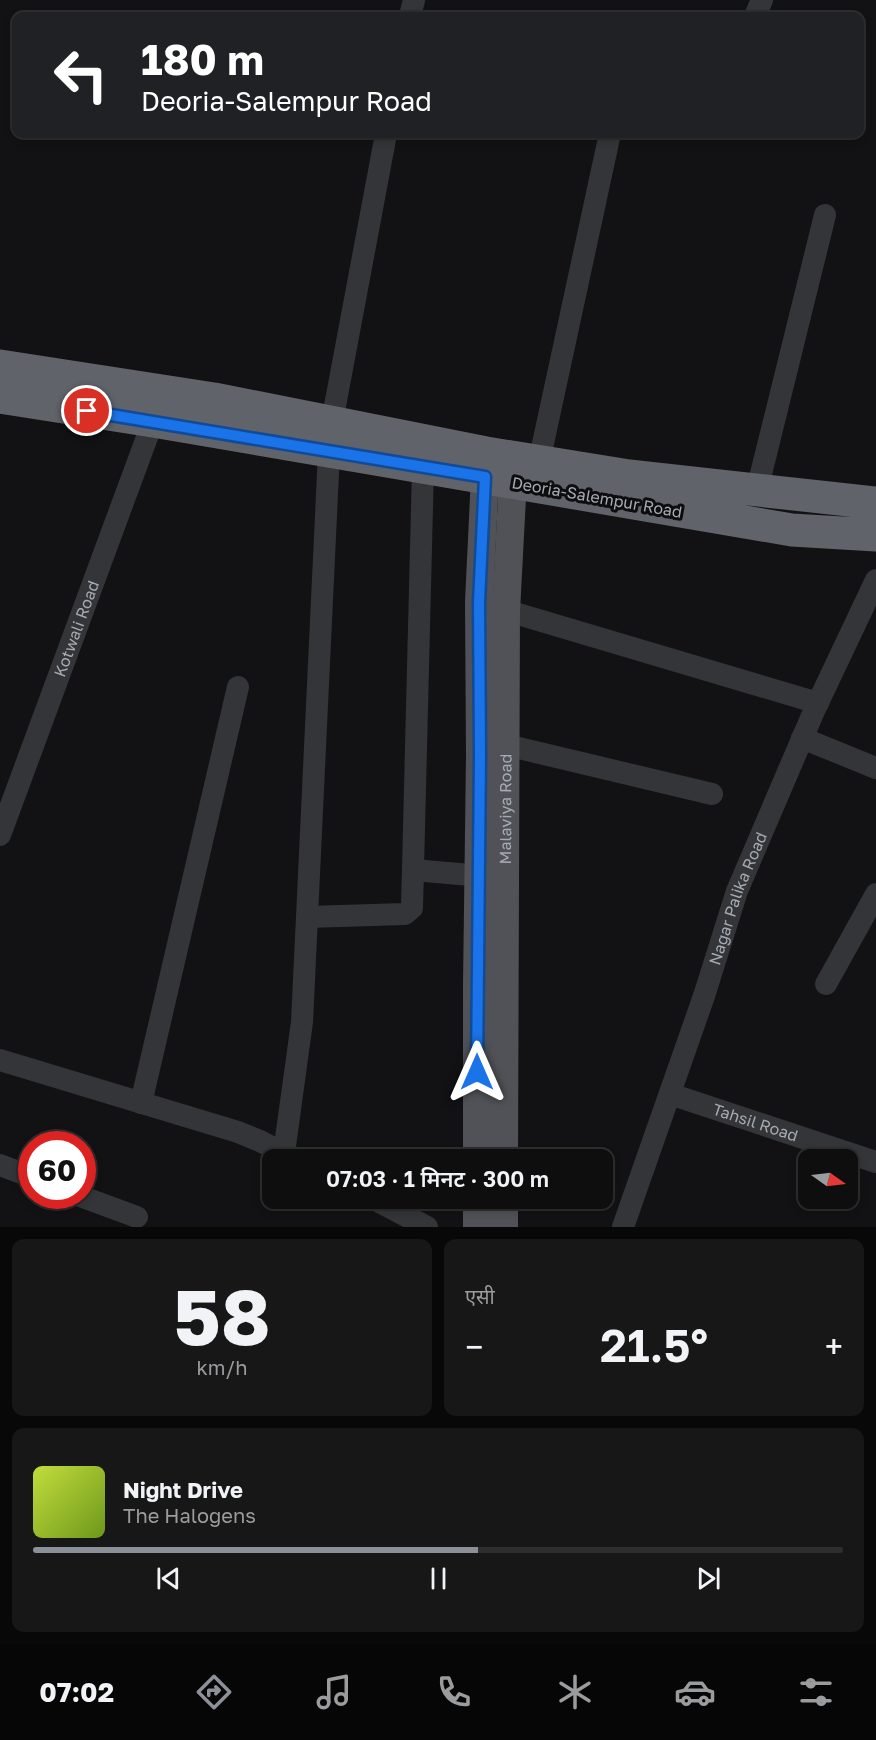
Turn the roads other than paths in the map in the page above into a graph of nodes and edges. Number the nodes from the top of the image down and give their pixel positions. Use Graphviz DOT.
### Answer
graph roads {
  1 [pos="385,138"];
  2 [pos="609,138"];
  3 [pos="825,215"];
  4 [pos="0,366"];
  5 [pos="0,397"];
  6 [pos="153,421"];
  7 [pos="330,437"];
  8 [pos="507,466"];
  9 [pos="423,467"];
  10 [pos="757,490"];
  11 [pos="876,503"];
  12 [pos="876,535"];
  13 [pos="876,580"];
  14 [pos="479,602"];
  15 [pos="506,611"];
  16 [pos="238,687"];
  17 [pos="818,703"];
  18 [pos="802,738"];
  19 [pos="506,745"];
  20 [pos="876,768"];
  21 [pos="712,794"];
  22 [pos="0,835"];
  23 [pos="413,870"];
  24 [pos="491,877"];
  25 [pos="876,894"];
  26 [pos="307,917"];
  27 [pos="826,984"];
  28 [pos="0,1060"];
  29 [pos="670,1094"];
  30 [pos="141,1103"];
  31 [pos="275,1149"];
  32 [pos="291,1149"];
  33 [pos="477,1149"];
  34 [pos="503,1149"];
  35 [pos="876,1162"];
  36 [pos="0,1165"];
  37 [pos="18,1172"];
  38 [pos="96,1202"];
  39 [pos="393,1209"];
  40 [pos="477,1209"];
  41 [pos="504,1209"];
  42 [pos="137,1217"];
  43 [pos="427,1227"];
  44 [pos="477,1227"];
  45 [pos="504,1227"];
  46 [pos="623,1227"];
  1 -- 7 [label="street"];
  2 -- 8 [label="street"];
  3 -- 10 [label="street"];
  4 -- 7 [label="highway, Deoria-Salempur Road"];
  5 -- 6 [label="highway, Deoria-Salempur Road"];
  6 -- 7 [label="highway, Deoria-Salempur Road"];
  6 -- 22 [label="street, Kotwali Road"];
  7 -- 8 [label="highway, Deoria-Salempur Road"];
  7 -- 9 [label="highway, Deoria-Salempur Road"];
  7 -- 26 [label="street"];
  8 -- 9 [label="highway, Deoria-Salempur Road"];
  8 -- 10 [label="highway, Deoria-Salempur Road"];
  8 -- 12 [label="highway, Deoria-Salempur Road"];
  8 -- 14 [label="main road, Malaviya Road"];
  8 -- 15 [label="main road, Malaviya Road"];
  9 -- 23 [label="street"];
  10 -- 11 [label="highway, Deoria-Salempur Road"];
  13 -- 17 [label="street, Nagar Palika Road"];
  14 -- 15 [label="street"];
  14 -- 24 [label="main road, Malaviya Road"];
  15 -- 17 [label="street"];
  15 -- 19 [label="main road, Malaviya Road"];
  16 -- 30 [label="street"];
  17 -- 18 [label="street, Nagar Palika Road"];
  18 -- 20 [label="street"];
  18 -- 29 [label="street, Nagar Palika Road"];
  19 -- 21 [label="street"];
  19 -- 24 [label="main road, Malaviya Road"];
  23 -- 24 [label="street"];
  23 -- 26 [label="street"];
  24 -- 33 [label="main road, Malaviya Road"];
  24 -- 34 [label="main road, Malaviya Road"];
  25 -- 27 [label="street"];
  26 -- 32 [label="street"];
  28 -- 30 [label="street"];
  29 -- 35 [label="street, Tahsil Road"];
  29 -- 46 [label="street, Nagar Palika Road"];
  30 -- 31 [label="street"];
  36 -- 37 [label="street"];
  38 -- 42 [label="street"];
  39 -- 43 [label="street"];
  40 -- 44 [label="main road"];
  41 -- 45 [label="main road"];
}
